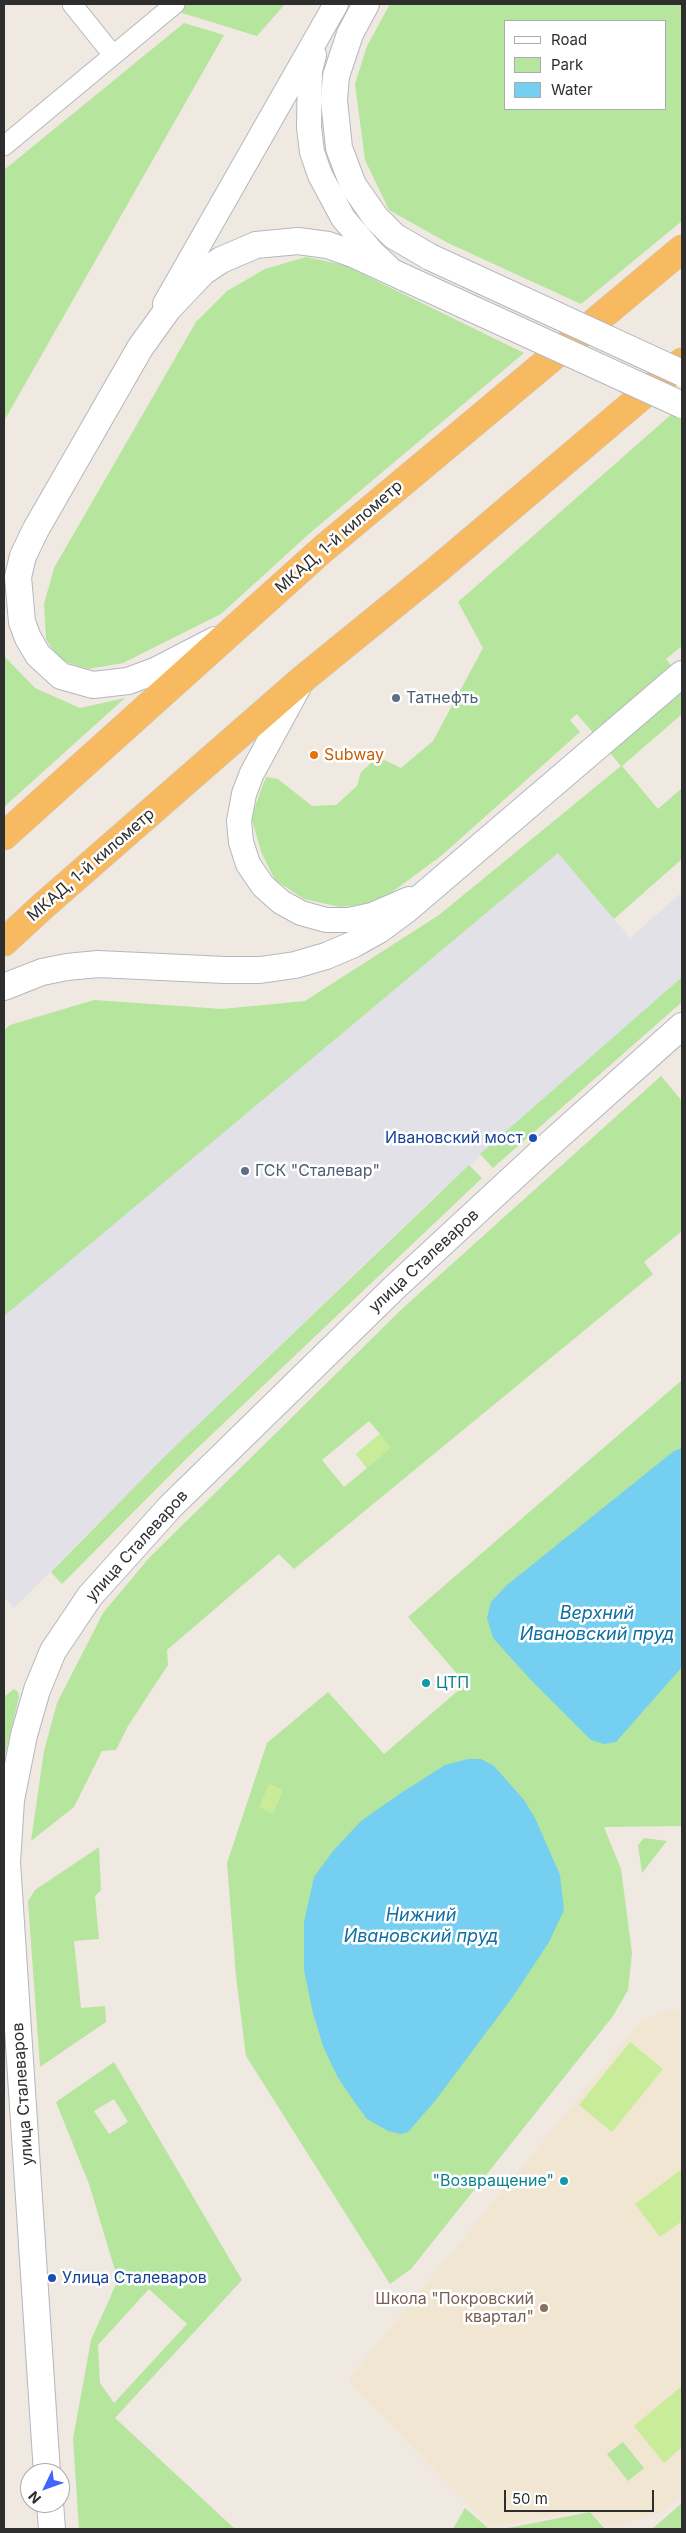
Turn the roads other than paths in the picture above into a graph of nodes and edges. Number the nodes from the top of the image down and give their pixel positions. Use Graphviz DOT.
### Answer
graph roads {
  1 [pos="72,4"];
  2 [pos="176,4"];
  3 [pos="366,4"];
  4 [pos="332,12"];
  5 [pos="113,55"];
  6 [pos="4,146"];
  7 [pos="682,248"];
  8 [pos="406,278"];
  9 [pos="140,348"];
  10 [pos="682,362"];
  11 [pos="682,373"];
  12 [pos="682,405"];
  13 [pos="36,529"];
  14 [pos="4,575"];
  15 [pos="231,631"];
  16 [pos="682,674"];
  17 [pos="304,678"];
  18 [pos="4,836"];
  19 [pos="441,879"];
  20 [pos="4,942"];
  21 [pos="4,987"];
  22 [pos="682,1026"];
  23 [pos="46,2463"];
  24 [pos="51,2513"];
  25 [pos="52,2529"];
  1 -- 5 [label="street"];
  2 -- 5 [label="street"];
  3 -- 11 [label="main road, bridge"];
  4 -- 8 [label="street"];
  4 -- 9 [label="street"];
  5 -- 6 [label="street"];
  7 -- 15 [label="highway, МКАД, 1-й километр"];
  8 -- 9 [label="main road"];
  8 -- 12 [label="main road, bridge"];
  9 -- 13 [label="main road"];
  10 -- 17 [label="highway, МКАД, 1-й километр"];
  13 -- 14 [label="street"];
  13 -- 15 [label="main road"];
  15 -- 18 [label="highway, МКАД, 1-й километр"];
  16 -- 19 [label="main road"];
  17 -- 19 [label="street"];
  17 -- 20 [label="highway, МКАД, 1-й километр"];
  19 -- 21 [label="main road"];
  22 -- 23 [label="main road, улица Сталеваров"];
  24 -- 25 [label="main road"];
}
